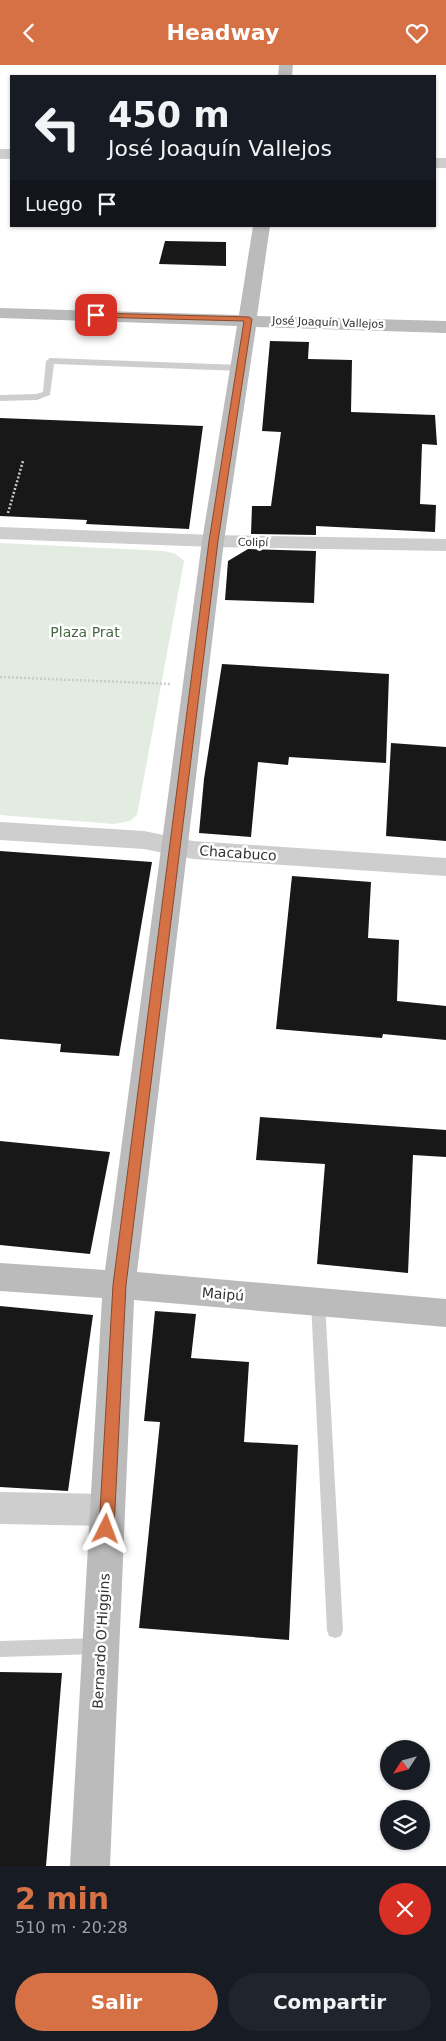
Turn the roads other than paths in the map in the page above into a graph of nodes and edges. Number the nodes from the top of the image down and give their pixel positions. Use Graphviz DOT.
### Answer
graph roads {
  1 [pos="262,227"];
  2 [pos="0,313"];
  3 [pos="249,319"];
  4 [pos="446,327"];
  5 [pos="241,368"];
  6 [pos="0,398"];
  7 [pos="1,533"];
  8 [pos="213,541"];
  9 [pos="446,545"];
  10 [pos="0,831"];
  11 [pos="174,847"];
  12 [pos="446,867"];
  13 [pos="0,1277"];
  14 [pos="120,1285"];
  15 [pos="318,1302"];
  16 [pos="446,1313"];
  17 [pos="0,1509"];
  18 [pos="108,1510"];
  19 [pos="335,1630"];
  20 [pos="101,1645"];
  21 [pos="0,1649"];
  22 [pos="90,1866"];
  1 -- 3 [label="main road, Bernardo O'Higgins"];
  2 -- 3 [label="main road, José Joaquín Vallejos"];
  3 -- 4 [label="main road, José Joaquín Vallejos"];
  3 -- 5 [label="main road, Bernardo O'Higgins"];
  5 -- 6 [label="lane"];
  5 -- 8 [label="main road, Bernardo O'Higgins"];
  7 -- 8 [label="street, Colipí"];
  8 -- 9 [label="street, Colipí"];
  8 -- 11 [label="main road, Bernardo O'Higgins"];
  10 -- 11 [label="street, Chacabuco"];
  11 -- 12 [label="street, Chacabuco"];
  11 -- 14 [label="main road, Bernardo O'Higgins"];
  13 -- 14 [label="main road, Maipú"];
  14 -- 15 [label="main road, Maipú"];
  14 -- 18 [label="main road, Bernardo O'Higgins"];
  15 -- 16 [label="main road, Maipú"];
  15 -- 19 [label="lane"];
  17 -- 18 [label="street"];
  18 -- 20 [label="main road, Bernardo O'Higgins"];
  20 -- 21 [label="lane"];
  20 -- 22 [label="main road, Bernardo O'Higgins"];
}
